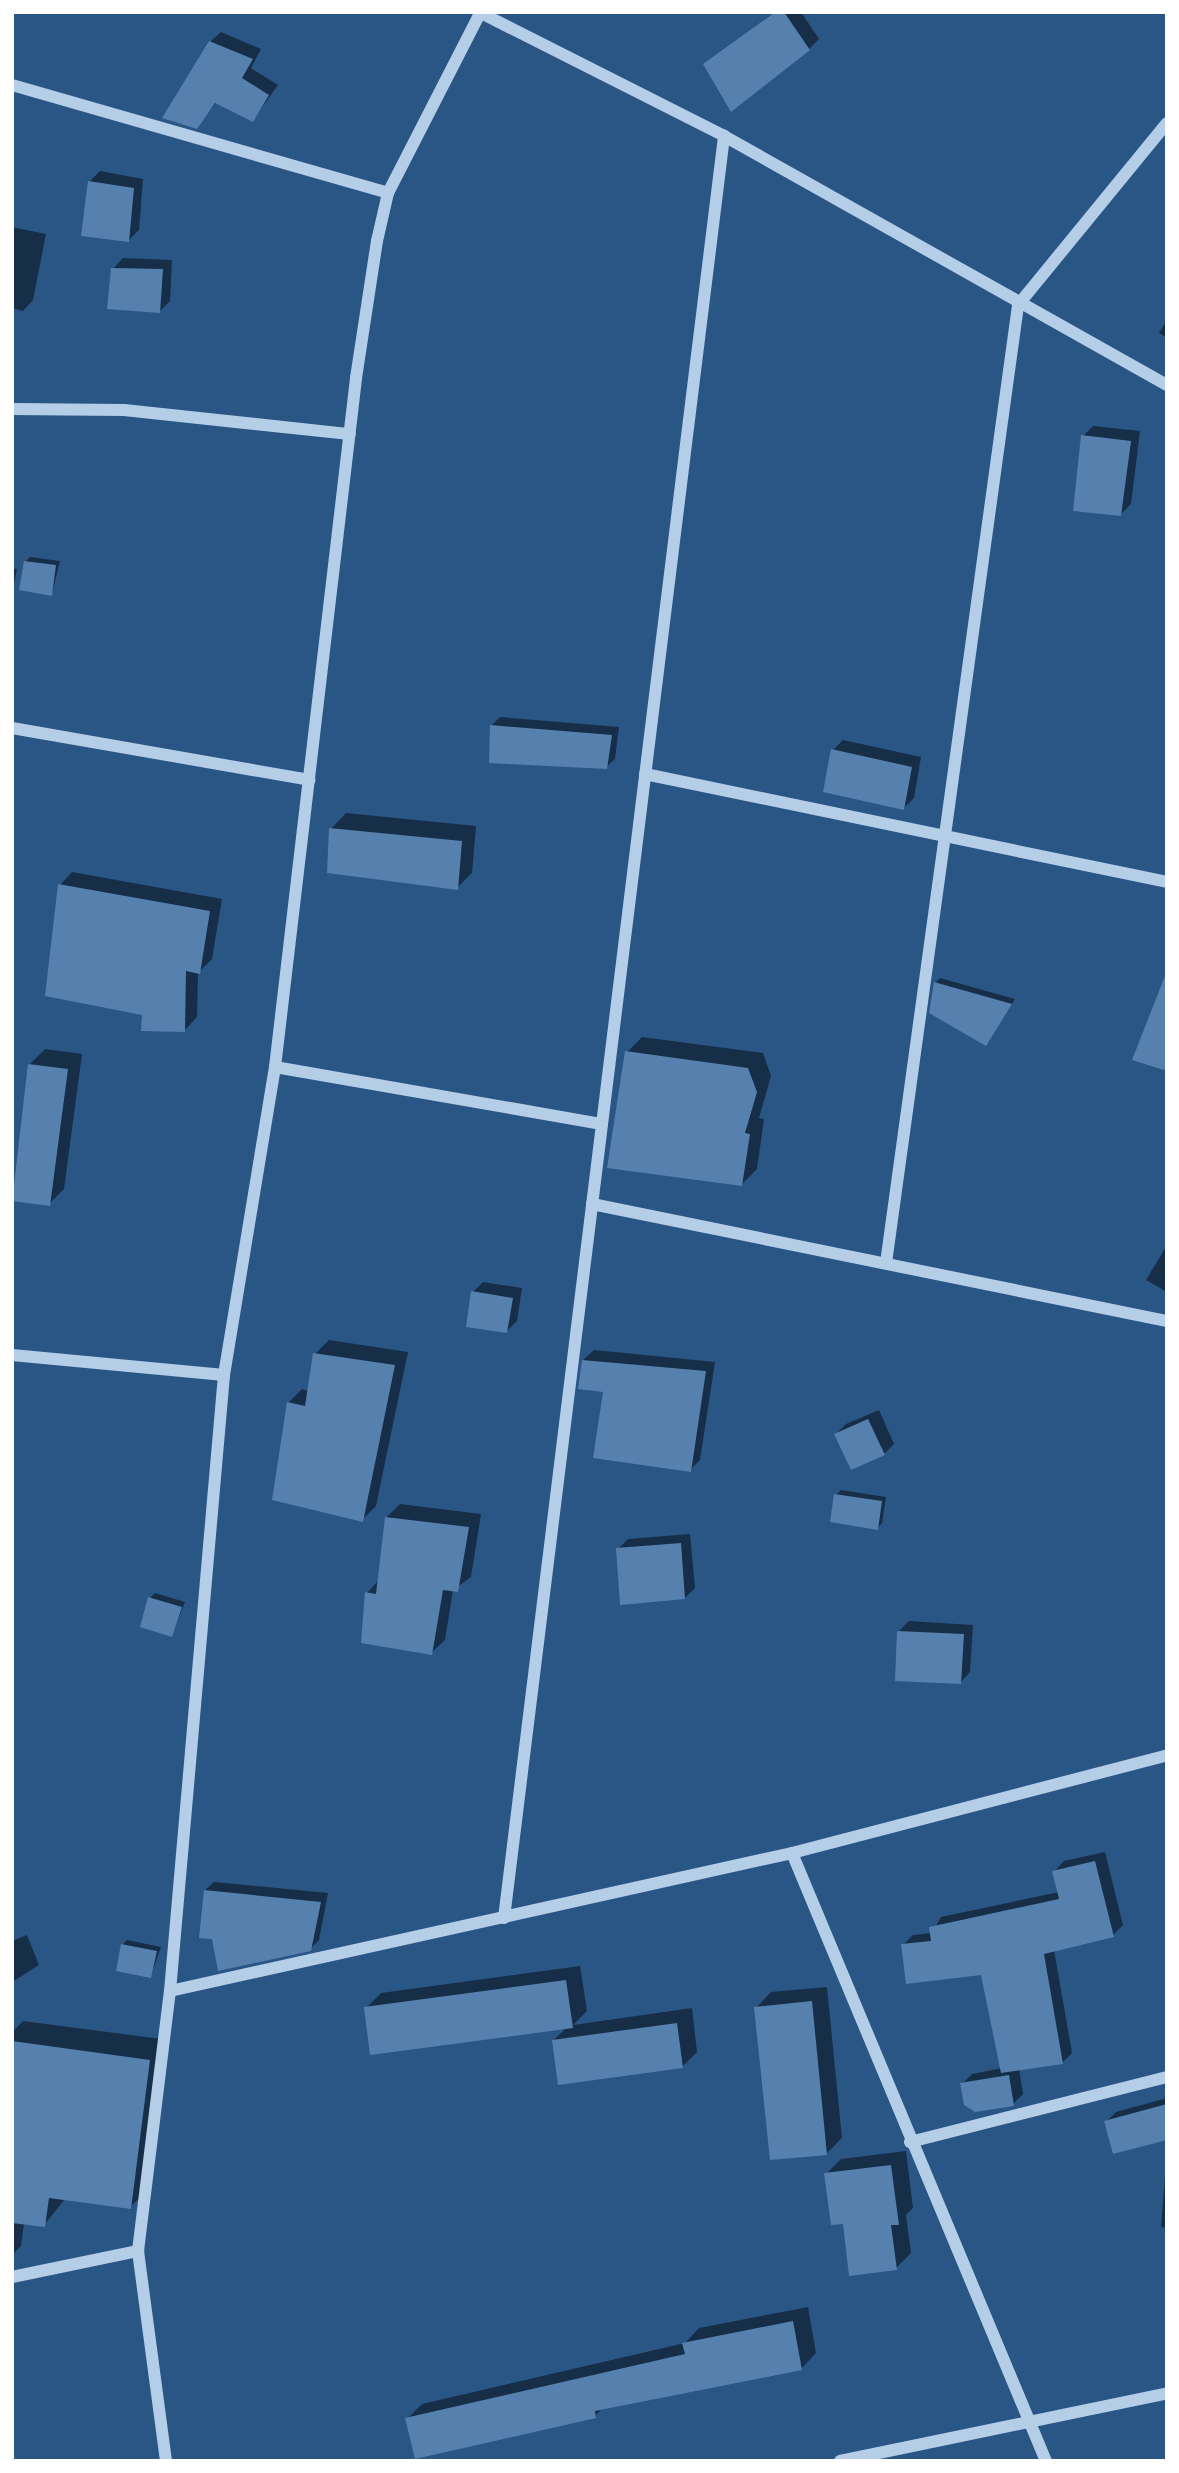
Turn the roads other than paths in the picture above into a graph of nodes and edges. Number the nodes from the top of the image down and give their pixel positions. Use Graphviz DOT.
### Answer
graph roads {
  1 [pos="482,13"];
  2 [pos="12,85"];
  3 [pos="1167,123"];
  4 [pos="724,136"];
  5 [pos="388,193"];
  6 [pos="1018,305"];
  7 [pos="1167,386"];
  8 [pos="12,409"];
  9 [pos="350,434"];
  10 [pos="12,728"];
  11 [pos="645,774"];
  12 [pos="309,780"];
  13 [pos="945,836"];
  14 [pos="1167,882"];
  15 [pos="275,1067"];
  16 [pos="602,1124"];
  17 [pos="592,1204"];
  18 [pos="886,1263"];
  19 [pos="1167,1321"];
  20 [pos="12,1355"];
  21 [pos="224,1375"];
  22 [pos="1167,1755"];
  23 [pos="792,1853"];
  24 [pos="504,1918"];
  25 [pos="170,1992"];
  26 [pos="1167,2077"];
  27 [pos="910,2142"];
  28 [pos="138,2251"];
  29 [pos="12,2277"];
  30 [pos="1167,2393"];
  31 [pos="1027,2422"];
  32 [pos="166,2461"];
  33 [pos="840,2461"];
  34 [pos="1046,2461"];
  1 -- 4 [label="street"];
  1 -- 5 [label="street"];
  2 -- 5 [label="street"];
  3 -- 6 [label="street"];
  4 -- 6 [label="street"];
  4 -- 11 [label="street"];
  5 -- 9 [label="street"];
  6 -- 7 [label="street"];
  6 -- 13 [label="street"];
  8 -- 9 [label="street"];
  9 -- 12 [label="street"];
  10 -- 12 [label="street"];
  11 -- 13 [label="street"];
  11 -- 16 [label="street"];
  12 -- 15 [label="street"];
  13 -- 14 [label="street"];
  13 -- 18 [label="street"];
  15 -- 16 [label="street"];
  15 -- 21 [label="street"];
  16 -- 17 [label="street"];
  17 -- 18 [label="street"];
  17 -- 24 [label="street"];
  18 -- 19 [label="street"];
  20 -- 21 [label="street"];
  21 -- 25 [label="street"];
  22 -- 23 [label="street"];
  23 -- 24 [label="street"];
  23 -- 27 [label="street"];
  24 -- 25 [label="street"];
  25 -- 28 [label="street"];
  26 -- 27 [label="street"];
  27 -- 31 [label="street"];
  28 -- 29 [label="street"];
  28 -- 32 [label="street"];
  30 -- 31 [label="street"];
  31 -- 33 [label="street"];
  31 -- 34 [label="street"];
}
